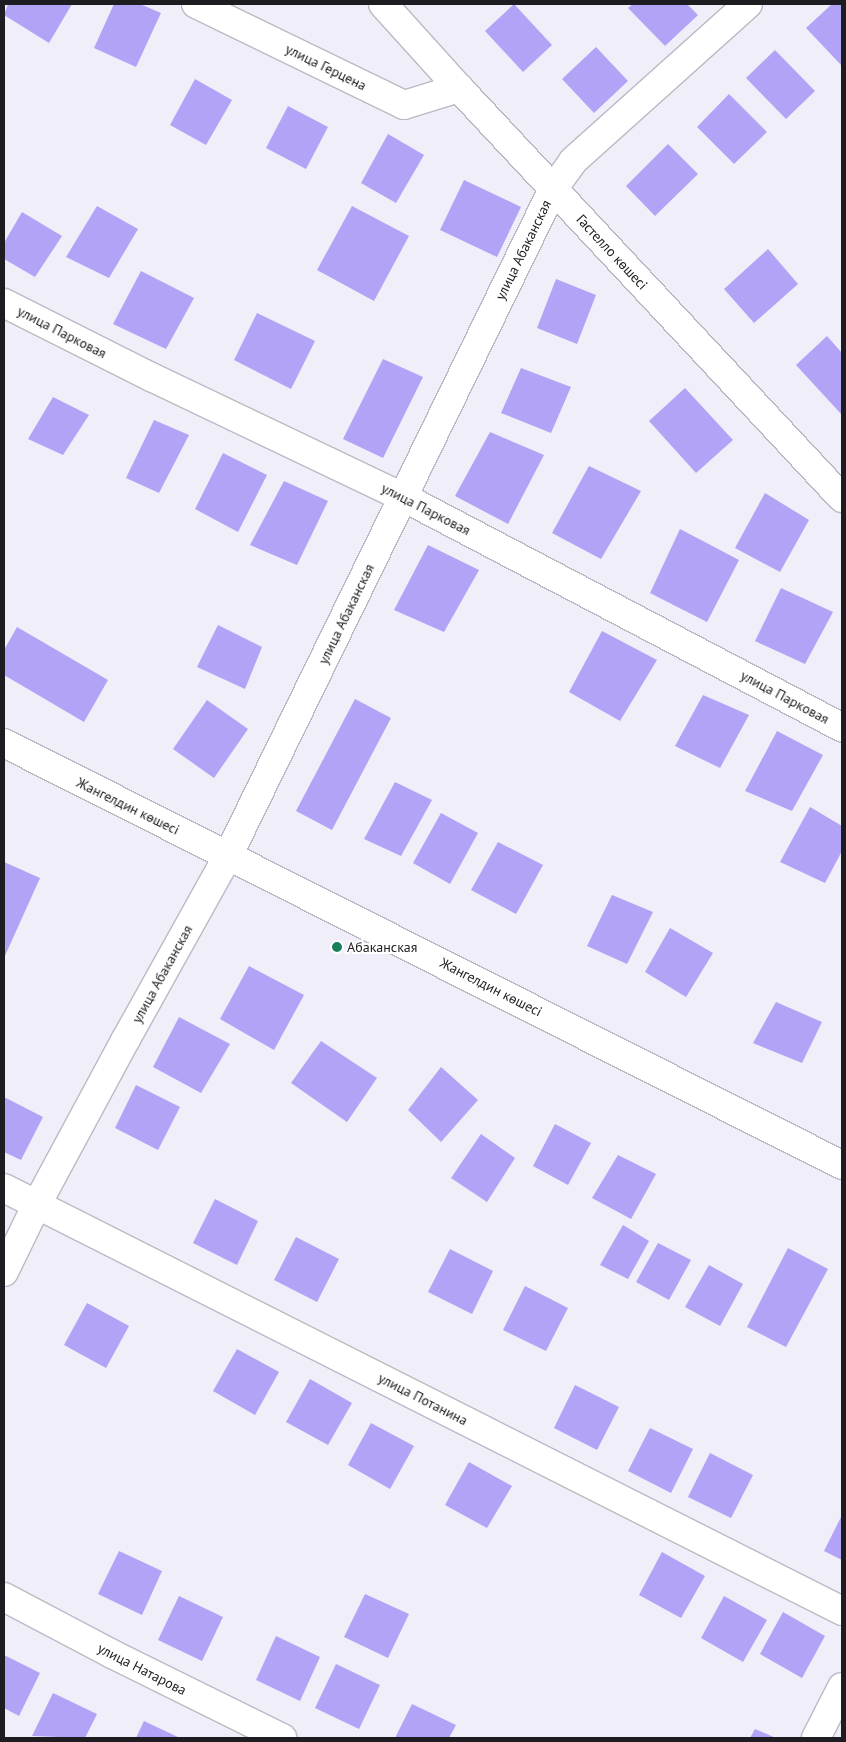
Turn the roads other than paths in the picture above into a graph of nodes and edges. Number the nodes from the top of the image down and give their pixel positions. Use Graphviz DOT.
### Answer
graph roads {
  1 [pos="196,4"];
  2 [pos="383,4"];
  3 [pos="748,4"];
  4 [pos="459,88"];
  5 [pos="553,189"];
  6 [pos="4,303"];
  7 [pos="403,497"];
  8 [pos="842,498"];
  9 [pos="842,727"];
  10 [pos="4,743"];
  11 [pos="228,856"];
  12 [pos="842,1165"];
  13 [pos="4,1188"];
  14 [pos="37,1204"];
  15 [pos="4,1272"];
  16 [pos="4,1597"];
  17 [pos="842,1611"];
  18 [pos="842,1687"];
  19 [pos="282,1738"];
  20 [pos="816,1738"];
  1 -- 4 [label="street, улица Герцена"];
  2 -- 4 [label="street, Гастелло көшесі"];
  3 -- 5 [label="street, улица Абаканская"];
  4 -- 5 [label="street, Гастелло көшесі"];
  5 -- 7 [label="street, улица Абаканская"];
  5 -- 8 [label="street, Гастелло көшесі"];
  6 -- 7 [label="street, улица Парковая"];
  7 -- 9 [label="street, улица Парковая"];
  7 -- 11 [label="street, улица Абаканская"];
  10 -- 11 [label="street, Жангелдин көшесі"];
  11 -- 12 [label="street, Жангелдин көшесі"];
  11 -- 14 [label="street, улица Абаканская"];
  13 -- 14 [label="street, улица Потанина"];
  14 -- 15 [label="street, улица Абаканская"];
  14 -- 17 [label="street, улица Потанина"];
  16 -- 19 [label="street, улица Натарова"];
  18 -- 20 [label="street"];
}
